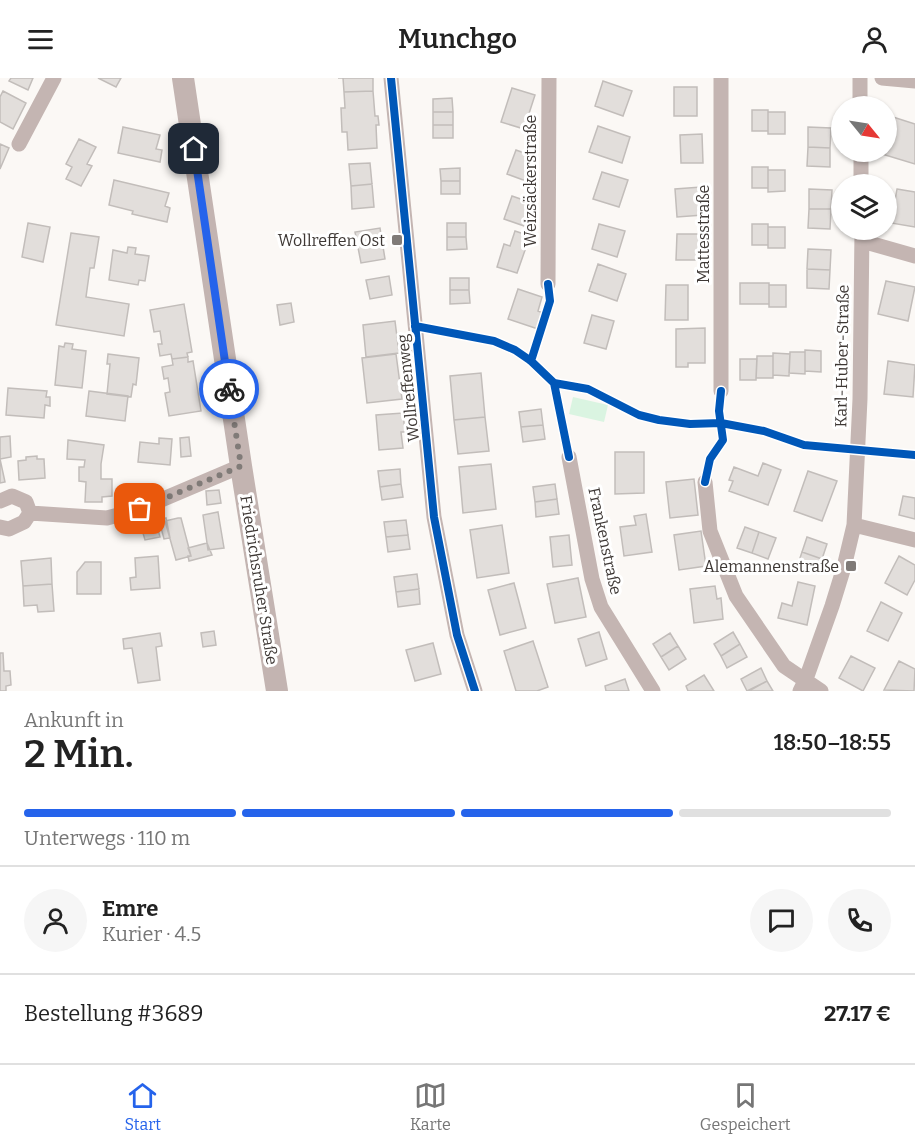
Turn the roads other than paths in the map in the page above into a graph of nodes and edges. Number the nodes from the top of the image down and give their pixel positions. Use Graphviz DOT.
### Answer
graph roads {
  1 [pos="54,78"];
  2 [pos="183,78"];
  3 [pos="392,78"];
  4 [pos="549,78"];
  5 [pos="721,78"];
  6 [pos="860,78"];
  7 [pos="882,78"];
  8 [pos="915,81"];
  9 [pos="860,96"];
  10 [pos="19,144"];
  11 [pos="862,240"];
  12 [pos="875,240"];
  13 [pos="915,256"];
  14 [pos="548,284"];
  15 [pos="721,391"];
  16 [pos="569,457"];
  17 [pos="241,466"];
  18 [pos="705,482"];
  19 [pos="0,501"];
  20 [pos="30,513"];
  21 [pos="854,525"];
  22 [pos="0,527"];
  23 [pos="915,540"];
  24 [pos="803,685"];
  25 [pos="277,691"];
  26 [pos="475,691"];
  27 [pos="653,691"];
  28 [pos="821,691"];
  1 -- 10 [label="street"];
  2 -- 17 [label="main road, Friedrichsruher Straße"];
  3 -- 26 [label="street, Wollreffenweg"];
  4 -- 14 [label="street, Weizsäckerstraße"];
  5 -- 15 [label="street, Mattesstraße"];
  6 -- 9 [label="street"];
  7 -- 8 [label="street"];
  11 -- 21 [label="street, Karl-Huber-Straße"];
  12 -- 13 [label="street"];
  16 -- 27 [label="street, Frankenstraße"];
  17 -- 20 [label="street"];
  17 -- 25 [label="main road, Friedrichsruher Straße"];
  18 -- 24 [label="street"];
  19 -- 20 [label="street"];
  20 -- 22 [label="street"];
  21 -- 23 [label="street"];
  21 -- 24 [label="street, Karl-Huber-Straße"];
  24 -- 28 [label="street"];
}
